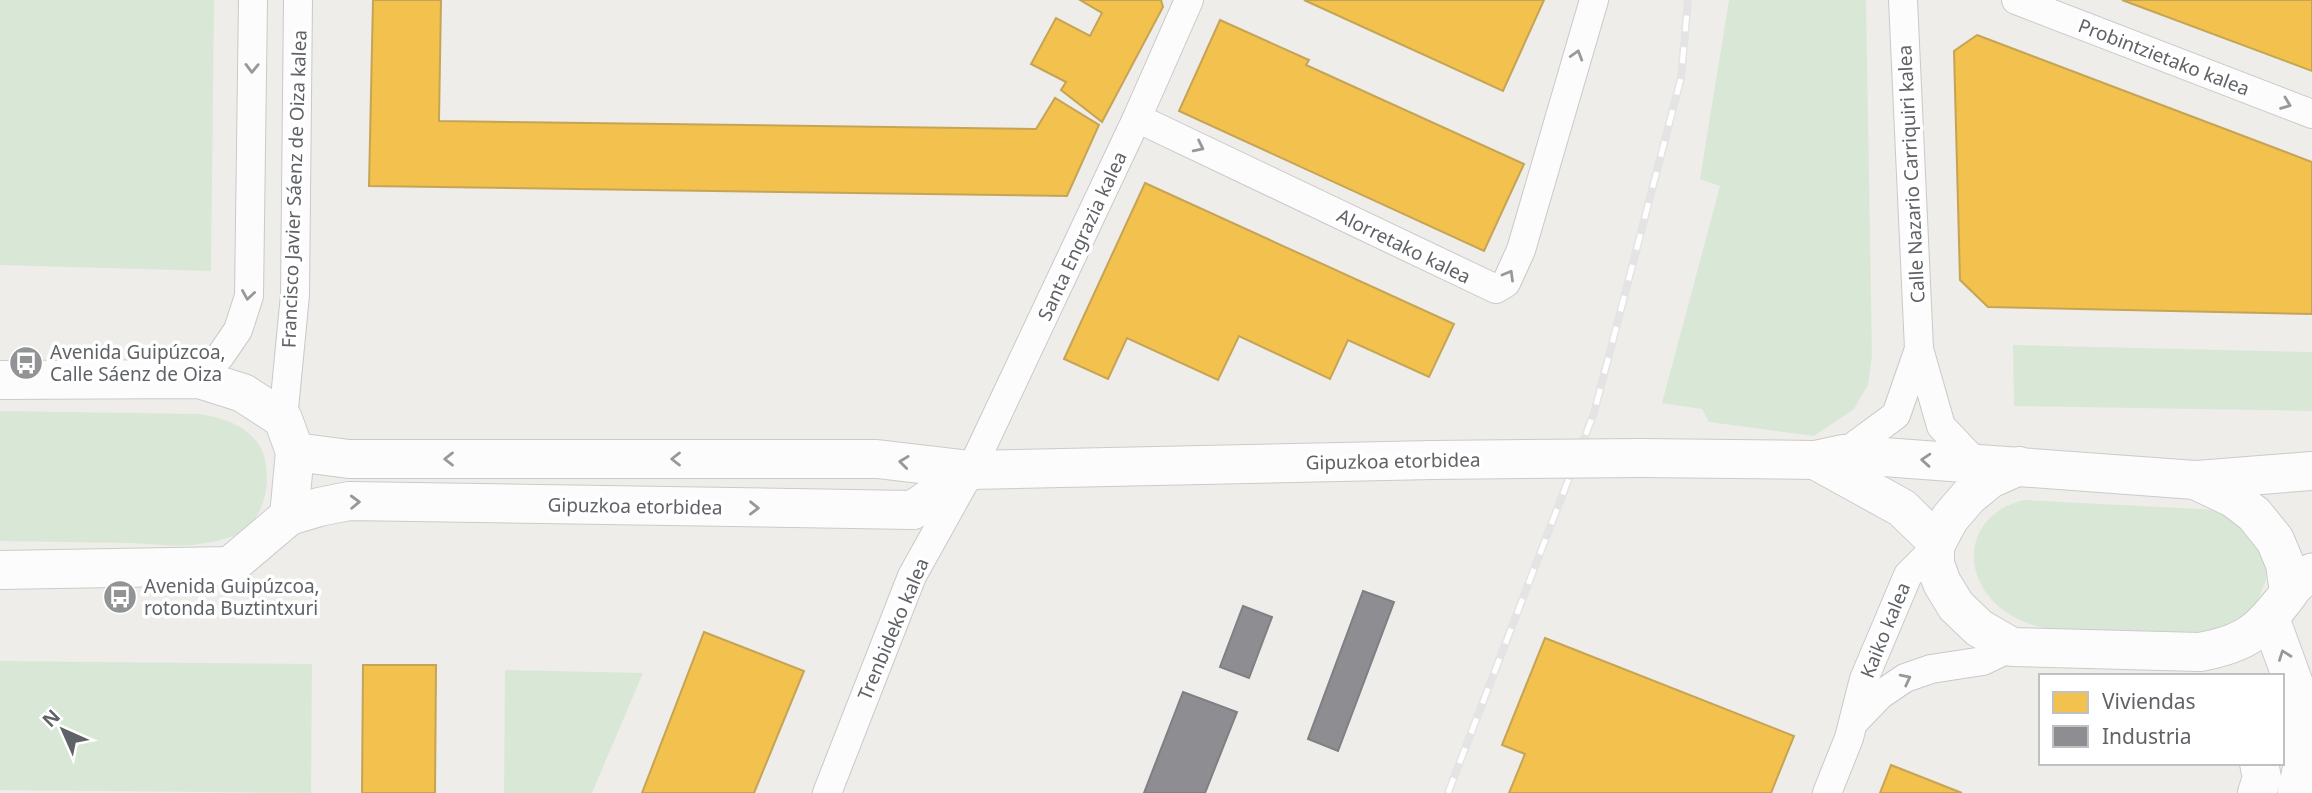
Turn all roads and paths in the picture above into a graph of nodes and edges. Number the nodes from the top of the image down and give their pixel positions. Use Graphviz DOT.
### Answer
graph roads {
  1 [pos="253,0"];
  2 [pos="298,0"];
  3 [pos="1189,0"];
  4 [pos="1594,0"];
  5 [pos="1903,0"];
  6 [pos="2016,0"];
  7 [pos="2312,114"];
  8 [pos="1137,118"];
  9 [pos="1919,349"];
  10 [pos="199,379"];
  11 [pos="0,380"];
  12 [pos="289,436"];
  13 [pos="1829,457"];
  14 [pos="1977,464"];
  15 [pos="2019,466"];
  16 [pos="971,471"];
  17 [pos="2312,471"];
  18 [pos="2195,480"];
  19 [pos="289,516"];
  20 [pos="1936,545"];
  21 [pos="0,570"];
  22 [pos="2298,584"];
  23 [pos="2012,647"];
  24 [pos="2208,664"];
  25 [pos="1854,722"];
  26 [pos="2259,765"];
  27 [pos="2312,785"];
  28 [pos="827,793"];
  29 [pos="1827,793"];
  30 [pos="2257,793"];
  31 [pos="2297,793"];
  32 [pos="2309,793"];
  1 -- 10 [label="street, one-way"];
  2 -- 12 [label="street, Francisco Javier Sáenz de Oiza kalea"];
  3 -- 8 [label="street, Santa Engrazia kalea"];
  8 -- 4 [label="street, Alorretako kalea, one-way"];
  5 -- 9 [label="street, Calle Nazario Carriquiri kalea"];
  6 -- 7 [label="street, Probintzietako kalea, one-way"];
  8 -- 16 [label="street, Santa Engrazia kalea"];
  9 -- 13 [label="street, Calle Nazario Carriquiri kalea"];
  9 -- 14 [label="street, Calle Nazario Carriquiri kalea"];
  10 -- 11 [label="main road"];
  10 -- 12 [label="main road"];
  16 -- 12 [label="main road, Gipuzkoa etorbidea, one-way"];
  12 -- 19 [label="main road"];
  14 -- 13 [label="main road, Gipuzkoa etorbidea, one-way"];
  13 -- 16 [label="main road, Gipuzkoa etorbidea, bridge"];
  13 -- 20 [label="main road, Gipuzkoa etorbidea"];
  14 -- 15 [label="main road, Gipuzkoa etorbidea"];
  15 -- 18 [label="main road, Gipuzkoa etorbidea"];
  15 -- 20 [label="main road"];
  19 -- 16 [label="main road, Gipuzkoa etorbidea, one-way"];
  16 -- 28 [label="street, Trenbideko kalea"];
  17 -- 18 [label="main road"];
  18 -- 22 [label="main road"];
  19 -- 21 [label="main road"];
  20 -- 23 [label="main road"];
  20 -- 25 [label="street, Kaiko kalea"];
  22 -- 24 [label="main road"];
  31 -- 22 [label="main road, one-way"];
  23 -- 24 [label="main road"];
  25 -- 23 [label="street, Kaiko kalea, one-way"];
  25 -- 29 [label="street, Kaiko kalea"];
  26 -- 30 [label="main road"];
  27 -- 32 [label="street"];
}
